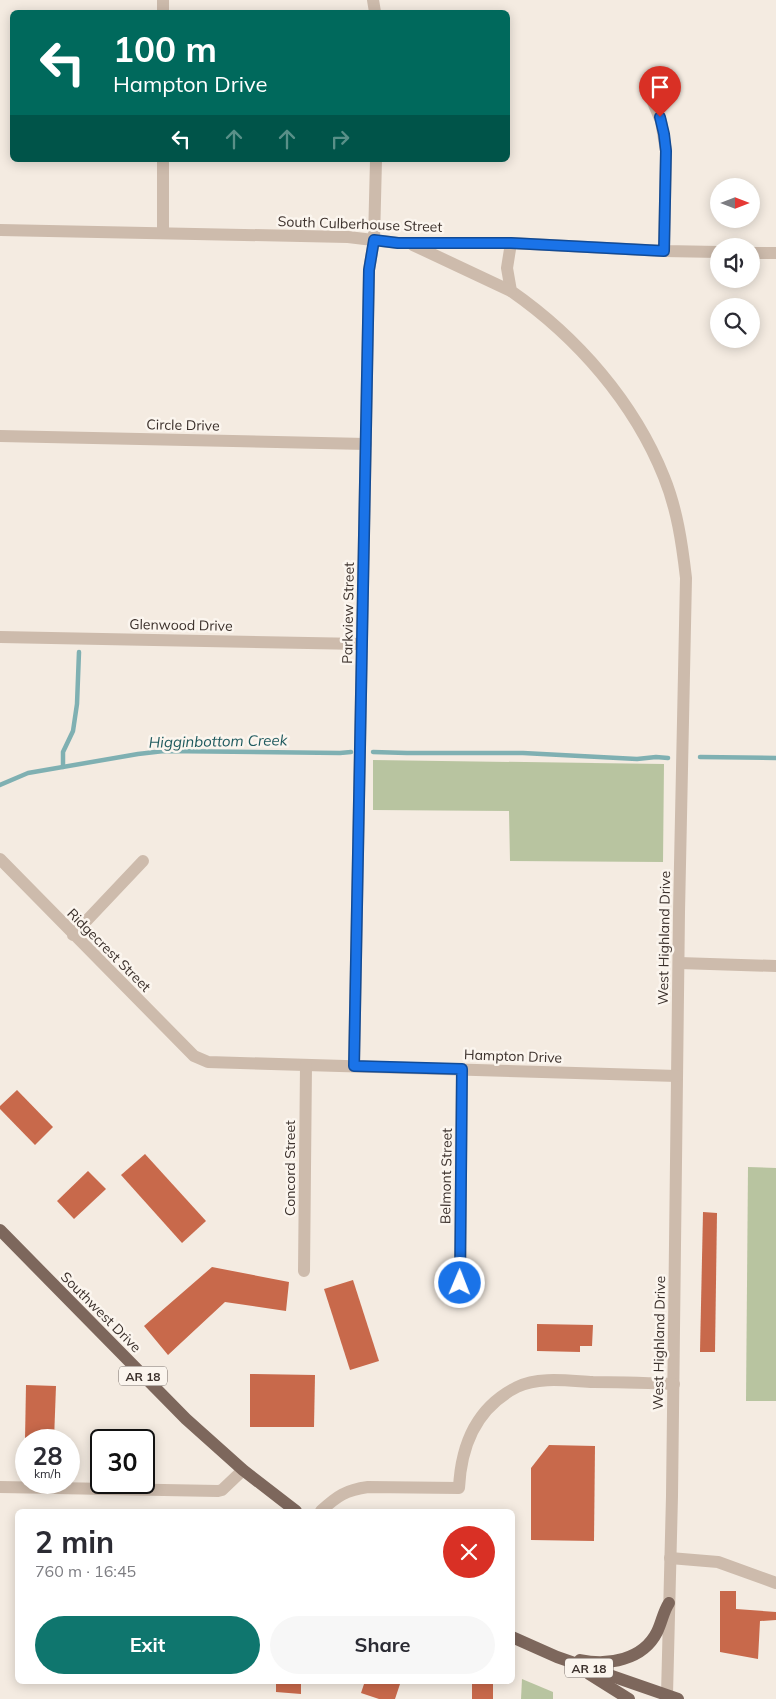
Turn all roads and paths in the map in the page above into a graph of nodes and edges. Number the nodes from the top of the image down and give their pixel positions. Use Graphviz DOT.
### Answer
graph roads {
  1 [pos="649,93"];
  2 [pos="163,162"];
  3 [pos="376,162"];
  4 [pos="0,230"];
  5 [pos="163,232"];
  6 [pos="374,240"];
  7 [pos="408,243"];
  8 [pos="511,243"];
  9 [pos="664,251"];
  10 [pos="710,252"];
  11 [pos="760,253"];
  12 [pos="776,253"];
  13 [pos="512,291"];
  14 [pos="0,436"];
  15 [pos="366,444"];
  16 [pos="0,637"];
  17 [pos="362,644"];
  18 [pos="0,859"];
  19 [pos="143,861"];
  20 [pos="74,935"];
  21 [pos="679,963"];
  22 [pos="776,966"];
  23 [pos="199,1059"];
  24 [pos="306,1065"];
  25 [pos="354,1066"];
  26 [pos="462,1069"];
  27 [pos="677,1076"];
  28 [pos="0,1230"];
  29 [pos="304,1271"];
  30 [pos="460,1283"];
  31 [pos="674,1384"];
  32 [pos="243,1470"];
  33 [pos="0,1487"];
  34 [pos="293,1509"];
  35 [pos="322,1509"];
  36 [pos="670,1558"];
  37 [pos="776,1583"];
  38 [pos="669,1603"];
  39 [pos="515,1638"];
  40 [pos="570,1661"];
  41 [pos="670,1698"];
  42 [pos="629,1699"];
  1 -- 9 [label="street"];
  2 -- 5 [label="street"];
  3 -- 6 [label="street, Parkview Street"];
  4 -- 5 [label="street, South Culberhouse Street"];
  5 -- 6 [label="street, South Culberhouse Street"];
  6 -- 7 [label="street, South Culberhouse Street"];
  6 -- 15 [label="street, Parkview Street"];
  7 -- 8 [label="street, South Culberhouse Street"];
  7 -- 13 [label="street, West Highland Drive"];
  8 -- 9 [label="street, South Culberhouse Street"];
  8 -- 13 [label="street"];
  9 -- 10 [label="street, South Culberhouse Street"];
  11 -- 12 [label="street"];
  13 -- 21 [label="street, West Highland Drive"];
  14 -- 15 [label="street, Circle Drive"];
  15 -- 17 [label="street, Parkview Street"];
  16 -- 17 [label="street, Glenwood Drive"];
  17 -- 25 [label="street, Parkview Street"];
  18 -- 20 [label="street, Ridgecrest Street"];
  19 -- 20 [label="street"];
  20 -- 23 [label="street, Ridgecrest Street"];
  21 -- 22 [label="street"];
  21 -- 27 [label="street, West Highland Drive"];
  23 -- 24 [label="street, Hampton Drive"];
  24 -- 25 [label="street, Hampton Drive"];
  24 -- 29 [label="street, Concord Street"];
  25 -- 26 [label="street, Hampton Drive"];
  26 -- 27 [label="street, Hampton Drive"];
  26 -- 30 [label="street, Belmont Street"];
  27 -- 31 [label="street, West Highland Drive"];
  28 -- 32 [label="main road, Southwest Drive / AR 18"];
  31 -- 35 [label="street"];
  31 -- 36 [label="street, West Highland Drive"];
  32 -- 33 [label="street"];
  32 -- 34 [label="main road, Southwest Drive / AR 18"];
  36 -- 37 [label="street"];
  36 -- 38 [label="street, West Highland Drive"];
  38 -- 40 [label="main road"];
  38 -- 41 [label="street, West Highland Drive"];
  39 -- 40 [label="main road, AR 18"];
  40 -- 41 [label="main road, AR 18"];
  40 -- 42 [label="main road"];
}
